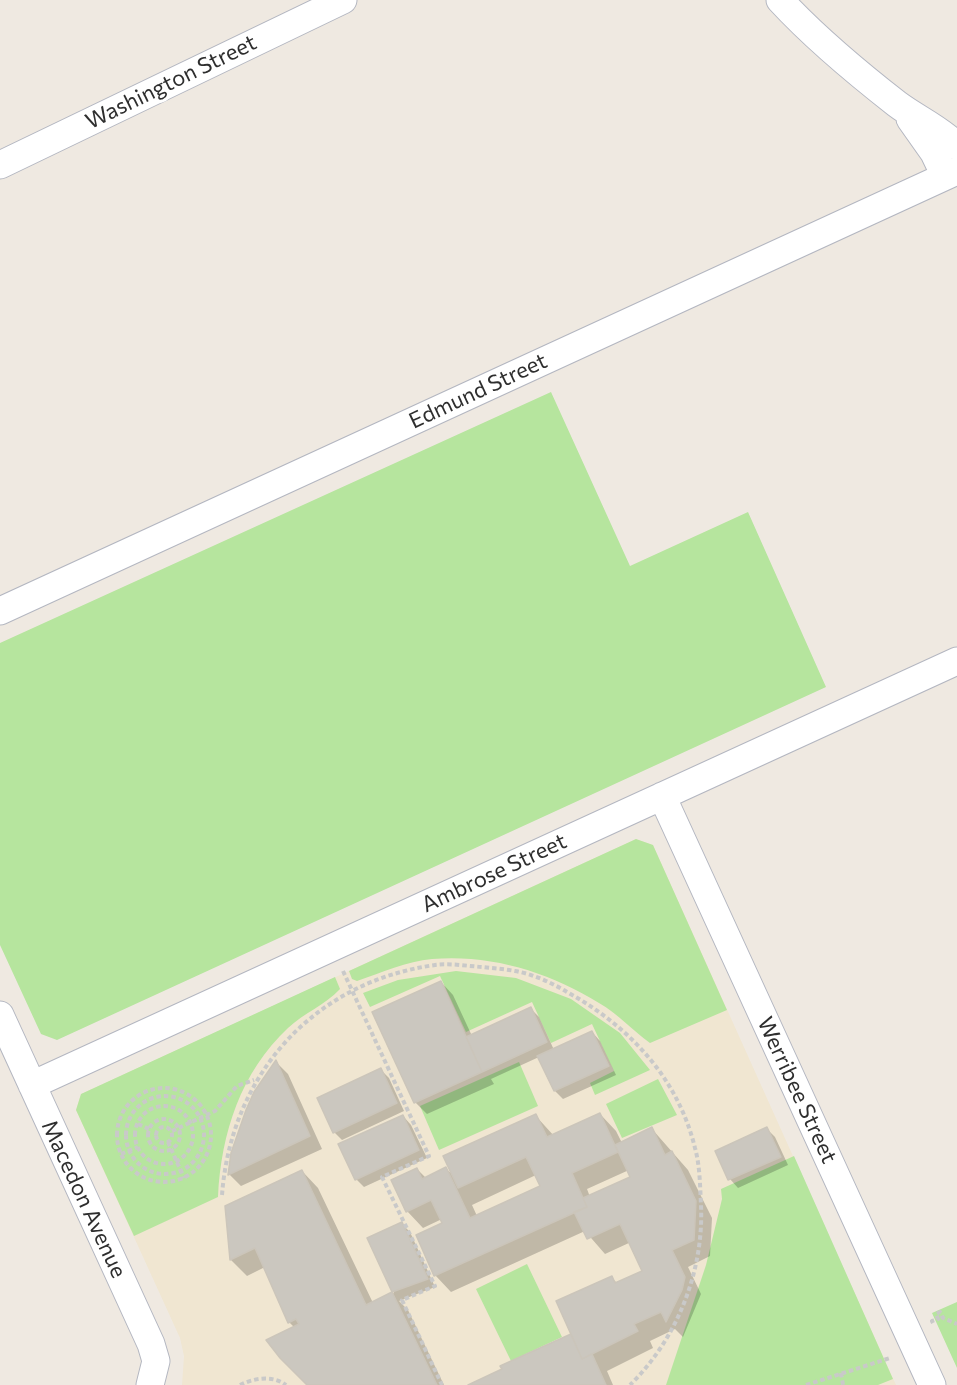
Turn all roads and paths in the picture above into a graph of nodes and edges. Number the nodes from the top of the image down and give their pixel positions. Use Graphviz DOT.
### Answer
graph roads {
  1 [pos="343,0"];
  2 [pos="780,0"];
  3 [pos="900,106"];
  4 [pos="957,146"];
  5 [pos="0,165"];
  6 [pos="951,174"];
  7 [pos="0,611"];
  8 [pos="957,661"];
  9 [pos="662,796"];
  10 [pos="340,944"];
  11 [pos="351,992"];
  12 [pos="0,1016"];
  13 [pos="255,1080"];
  14 [pos="32,1085"];
  15 [pos="145,1092"];
  16 [pos="159,1096"];
  17 [pos="149,1100"];
  18 [pos="140,1105"];
  19 [pos="160,1106"];
  20 [pos="146,1113"];
  21 [pos="207,1115"];
  22 [pos="200,1118"];
  23 [pos="158,1120"];
  24 [pos="191,1122"];
  25 [pos="138,1124"];
  26 [pos="161,1128"];
  27 [pos="179,1128"];
  28 [pos="149,1129"];
  29 [pos="172,1131"];
  30 [pos="157,1138"];
  31 [pos="149,1141"];
  32 [pos="168,1142"];
  33 [pos="138,1147"];
  34 [pos="171,1150"];
  35 [pos="129,1151"];
  36 [pos="121,1154"];
  37 [pos="176,1161"];
  38 [pos="180,1170"];
  39 [pos="184,1178"];
  40 [pos="222,1195"];
  41 [pos="932,1321"];
  42 [pos="957,1324"];
  43 [pos="890,1358"];
  44 [pos="841,1373"];
  45 [pos="150,1385"];
  46 [pos="240,1385"];
  47 [pos="286,1385"];
  48 [pos="442,1385"];
  49 [pos="630,1385"];
  50 [pos="806,1385"];
  51 [pos="843,1385"];
  52 [pos="932,1385"];
  1 -- 5 [label="street, Washington Street"];
  2 -- 3 [label="street"];
  3 -- 4 [label="street"];
  3 -- 6 [label="street"];
  6 -- 7 [label="street, Edmund Street"];
  8 -- 9 [label="street, Ambrose Street"];
  9 -- 10 [label="street, Ambrose Street"];
  9 -- 52 [label="street, Werribee Street"];
  10 -- 11 [label="path"];
  10 -- 14 [label="street, Ambrose Street"];
  11 -- 13 [label="path"];
  11 -- 48 [label="path"];
  11 -- 49 [label="path"];
  12 -- 14 [label="street, Macedon Avenue"];
  13 -- 21 [label="path"];
  13 -- 40 [label="path"];
  14 -- 45 [label="street, Macedon Avenue"];
  15 -- 17 [label="path"];
  15 -- 21 [label="path"];
  15 -- 36 [label="path"];
  16 -- 17 [label="path"];
  16 -- 19 [label="path"];
  16 -- 22 [label="path"];
  17 -- 18 [label="path"];
  18 -- 20 [label="path"];
  18 -- 35 [label="path"];
  19 -- 20 [label="path"];
  19 -- 24 [label="path"];
  20 -- 25 [label="path"];
  21 -- 22 [label="path"];
  21 -- 39 [label="path"];
  22 -- 24 [label="path"];
  22 -- 38 [label="path"];
  23 -- 26 [label="path"];
  23 -- 27 [label="path"];
  23 -- 28 [label="path"];
  24 -- 27 [label="path"];
  24 -- 37 [label="path"];
  25 -- 28 [label="path"];
  25 -- 33 [label="path"];
  26 -- 29 [label="path"];
  26 -- 30 [label="path"];
  27 -- 29 [label="path"];
  27 -- 34 [label="path"];
  28 -- 31 [label="path"];
  29 -- 32 [label="path"];
  30 -- 31 [label="path"];
  30 -- 32 [label="path"];
  31 -- 34 [label="path"];
  32 -- 34 [label="path"];
  33 -- 35 [label="path"];
  33 -- 37 [label="path"];
  34 -- 37 [label="path"];
  35 -- 36 [label="path"];
  35 -- 38 [label="path"];
  36 -- 39 [label="path"];
  37 -- 38 [label="path"];
  38 -- 39 [label="path"];
  41 -- 42 [label="path"];
  43 -- 44 [label="path"];
  44 -- 50 [label="path"];
  44 -- 51 [label="path"];
  46 -- 47 [label="path"];
}
